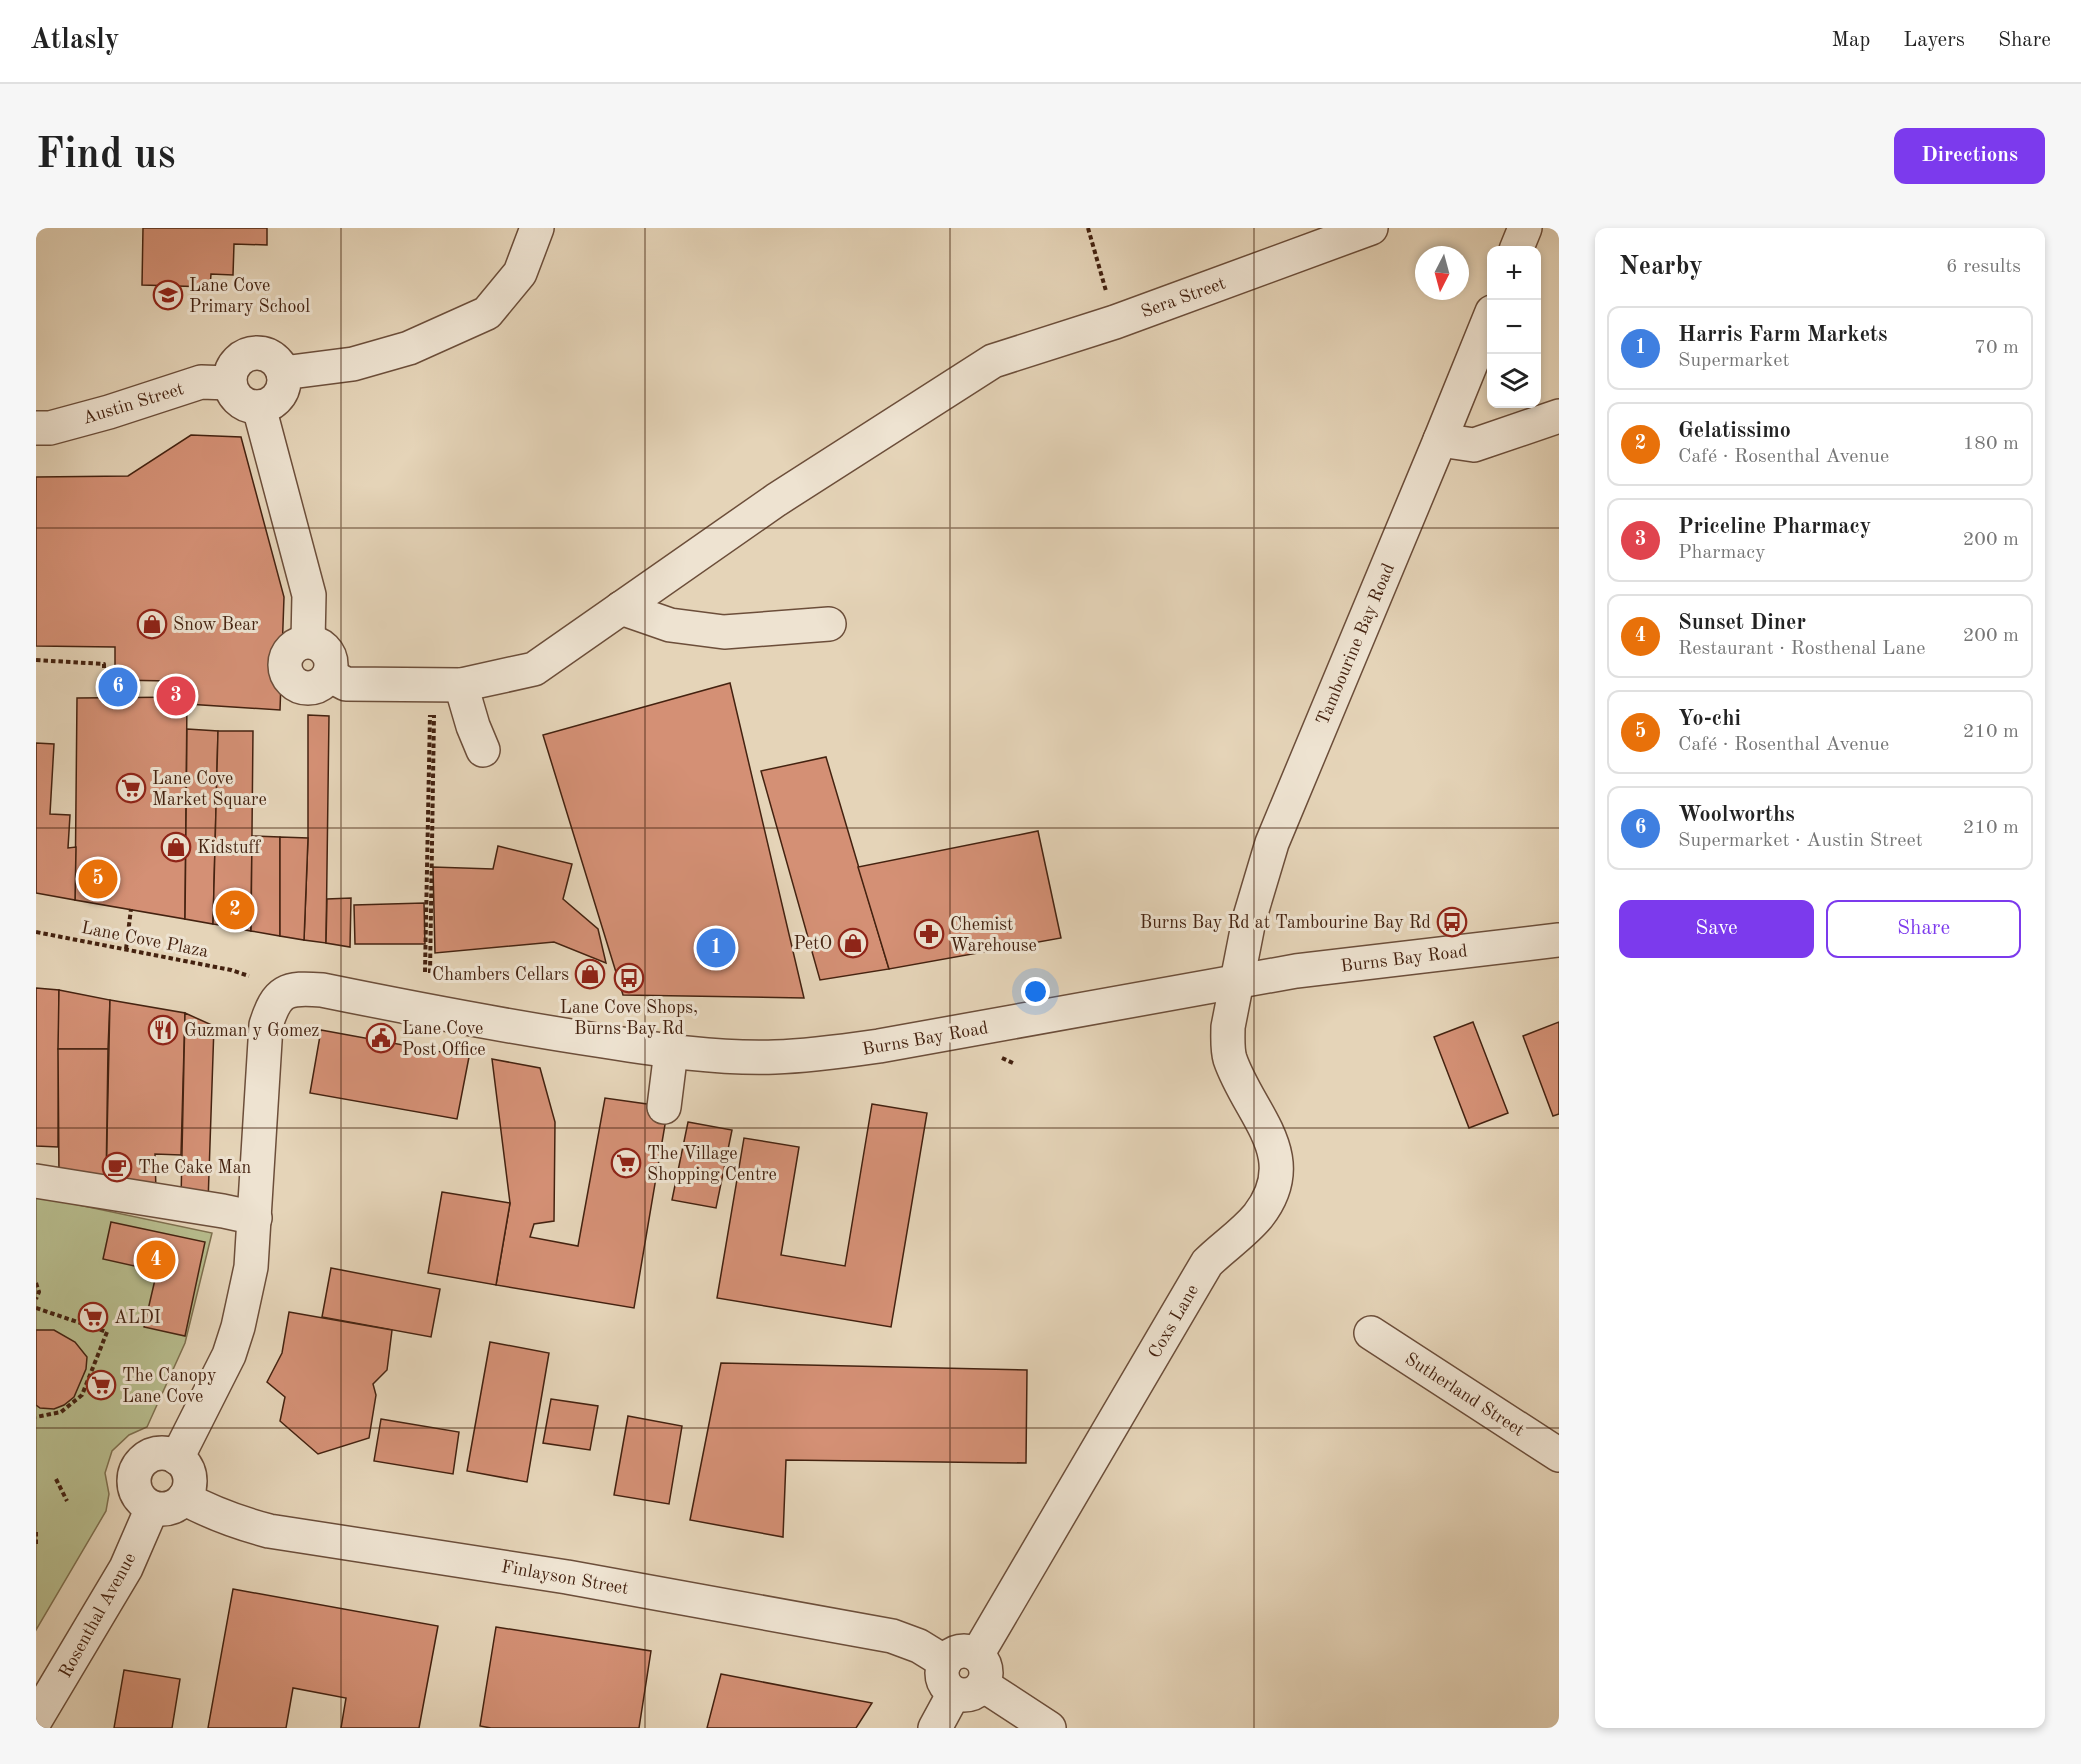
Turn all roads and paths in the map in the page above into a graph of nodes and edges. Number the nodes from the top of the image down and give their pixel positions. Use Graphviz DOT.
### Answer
graph roads {
  1 [pos="537,228"];
  2 [pos="1088,228"];
  3 [pos="1371,228"];
  4 [pos="1525,228"];
  5 [pos="1518,246"];
  6 [pos="1115,322"];
  7 [pos="1487,322"];
  8 [pos="283,373"];
  9 [pos="230,383"];
  10 [pos="259,407"];
  11 [pos="1559,416"];
  12 [pos="36,428"];
  13 [pos="1440,440"];
  14 [pos="621,608"];
  15 [pos="829,624"];
  16 [pos="36,660"];
  17 [pos="442,685"];
  18 [pos="135,698"];
  19 [pos="483,750"];
  20 [pos="131,909"];
  21 [pos="36,932"];
  22 [pos="1559,940"];
  23 [pos="126,949"];
  24 [pos="427,972"];
  25 [pos="249,976"];
  26 [pos="1236,981"];
  27 [pos="671,1051"];
  28 [pos="664,1107"];
  29 [pos="36,1181"];
  30 [pos="255,1218"];
  31 [pos="36,1283"];
  32 [pos="36,1299"];
  33 [pos="36,1308"];
  34 [pos="1371,1333"];
  35 [pos="36,1417"];
  36 [pos="1559,1455"];
  37 [pos="177,1458"];
  38 [pos="56,1479"];
  39 [pos="184,1498"];
  40 [pos="67,1501"];
  41 [pos="152,1508"];
  42 [pos="36,1532"];
  43 [pos="36,1545"];
  44 [pos="971,1678"];
  45 [pos="36,1719"];
  46 [pos="934,1728"];
  47 [pos="1049,1728"];
  1 -- 8 [label="street"];
  2 -- 6 [label="path"];
  3 -- 6 [label="street, Sera Street"];
  4 -- 5 [label="street"];
  6 -- 14 [label="street, Sera Street"];
  7 -- 13 [label="street, Tambourine Bay Road"];
  8 -- 9 [label="street"];
  8 -- 10 [label="street"];
  9 -- 10 [label="street"];
  9 -- 12 [label="street, Austin Street"];
  10 -- 17 [label="street, Sera Street"];
  11 -- 13 [label="street"];
  13 -- 26 [label="street, Tambourine Bay Road"];
  14 -- 15 [label="street"];
  14 -- 17 [label="street, Sera Street"];
  16 -- 18 [label="path"];
  17 -- 19 [label="street"];
  17 -- 24 [label="path"];
  20 -- 23 [label="path"];
  21 -- 23 [label="path, Lane Cove Plaza"];
  22 -- 26 [label="street, Burns Bay Road"];
  23 -- 25 [label="path, Lane Cove Plaza"];
  26 -- 27 [label="street, Burns Bay Road"];
  26 -- 44 [label="street, Coxs Lane"];
  27 -- 28 [label="street"];
  27 -- 30 [label="street, Burns Bay Road"];
  29 -- 30 [label="street"];
  30 -- 37 [label="street"];
  31 -- 32 [label="path"];
  33 -- 35 [label="path"];
  34 -- 36 [label="street, Sutherland Street"];
  37 -- 39 [label="street"];
  37 -- 41 [label="street"];
  38 -- 40 [label="path"];
  39 -- 41 [label="street"];
  39 -- 44 [label="street, Finlayson Street"];
  41 -- 45 [label="street, Rosenthal Avenue"];
  42 -- 43 [label="path"];
  44 -- 46 [label="street, Coxs Lane"];
  44 -- 47 [label="street"];
}
